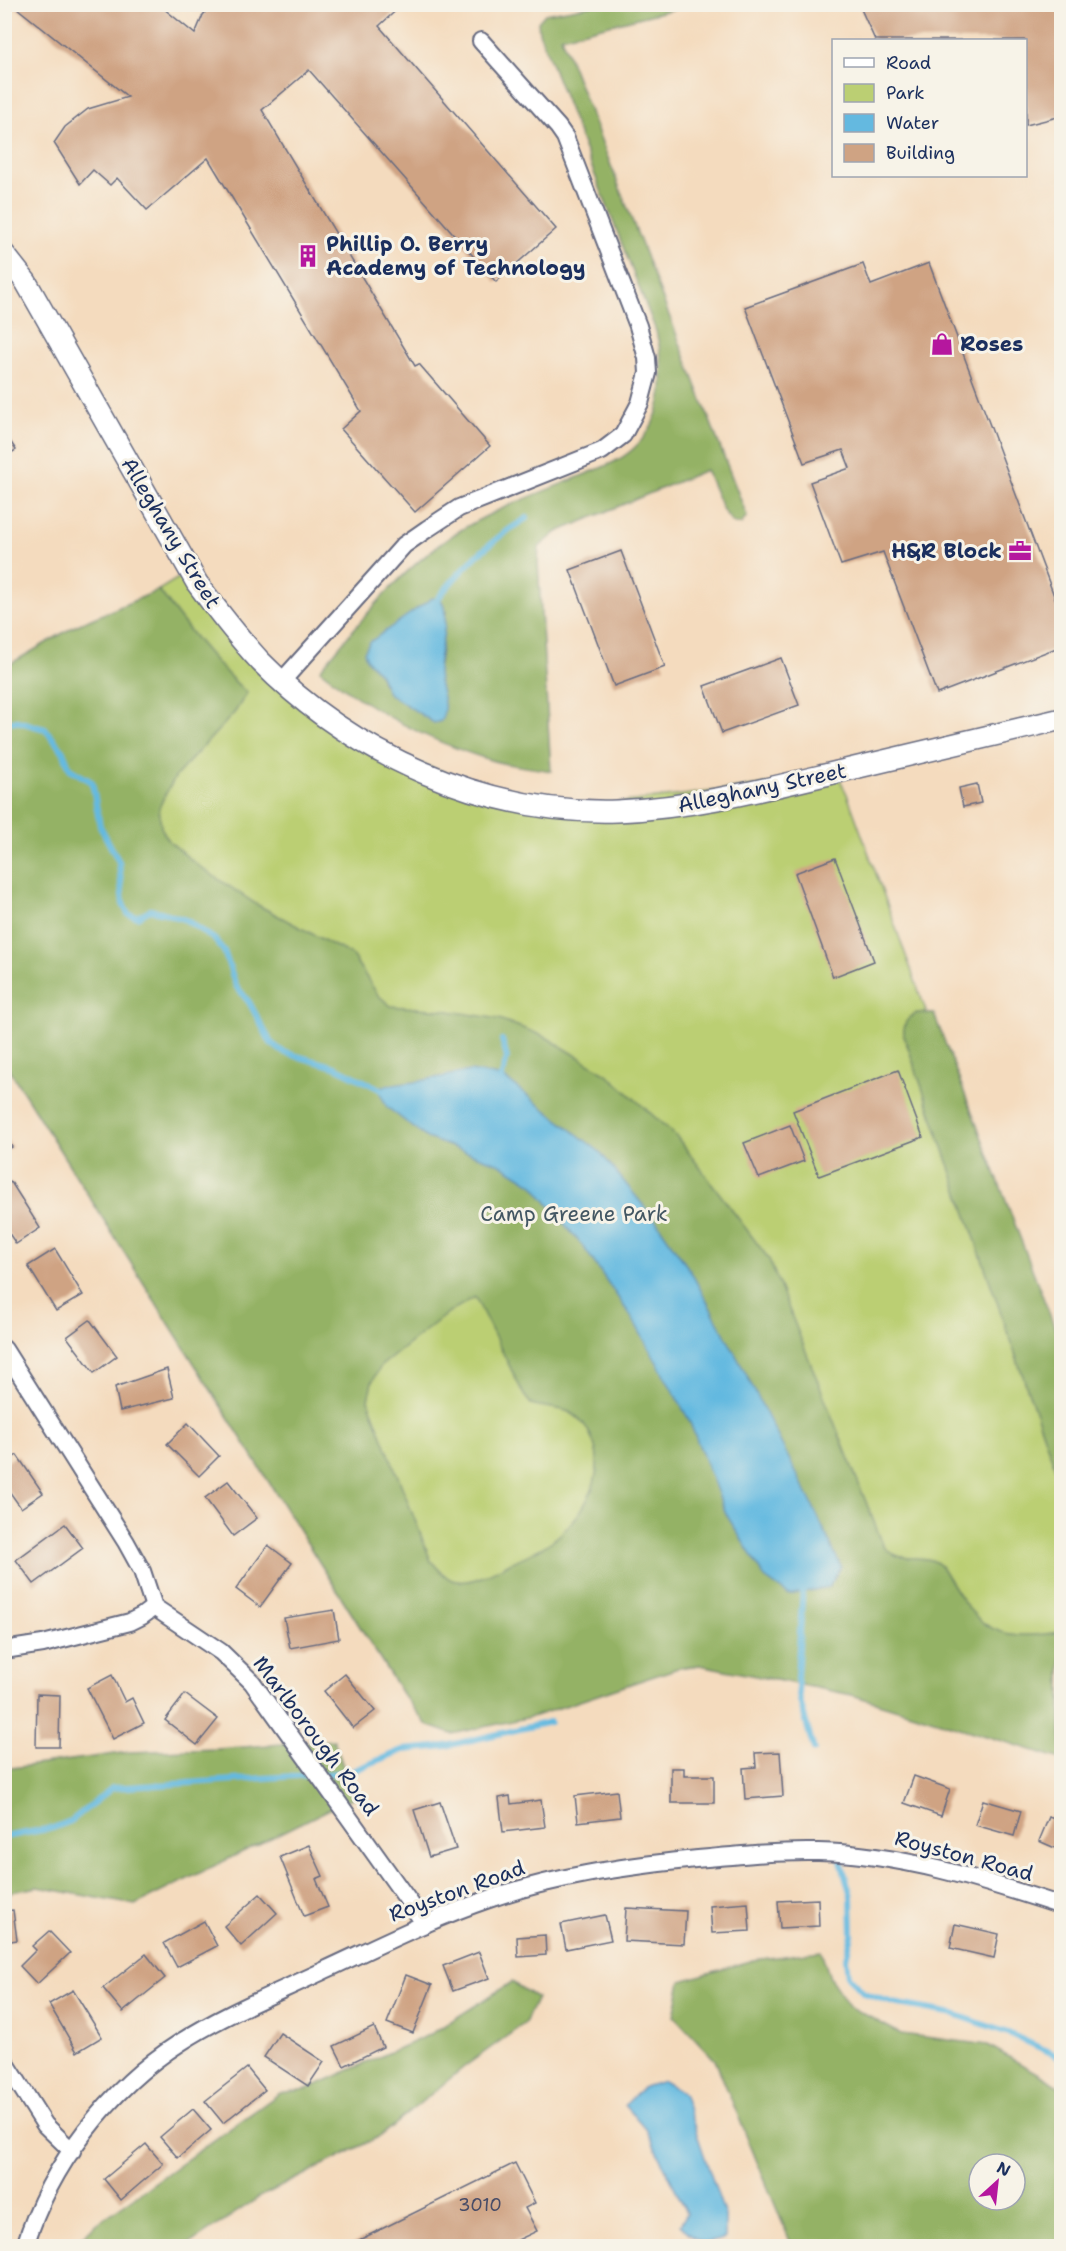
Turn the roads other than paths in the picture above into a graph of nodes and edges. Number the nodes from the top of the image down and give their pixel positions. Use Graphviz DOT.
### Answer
graph roads {
  1 [pos="481,41"];
  2 [pos="4,254"];
  3 [pos="282,681"];
  4 [pos="1062,719"];
  5 [pos="4,1349"];
  6 [pos="154,1607"];
  7 [pos="4,1650"];
  8 [pos="1062,1906"];
  9 [pos="426,1924"];
  10 [pos="4,2060"];
  11 [pos="72,2151"];
  12 [pos="25,2247"];
  1 -- 3 [label="street"];
  2 -- 3 [label="street, Alleghany Street"];
  3 -- 4 [label="street, Alleghany Street"];
  5 -- 6 [label="street"];
  6 -- 7 [label="street"];
  6 -- 9 [label="street, Marlborough Road"];
  8 -- 9 [label="street, Royston Road"];
  9 -- 11 [label="street, Royston Road"];
  10 -- 11 [label="street"];
  11 -- 12 [label="street, Royston Road"];
}
